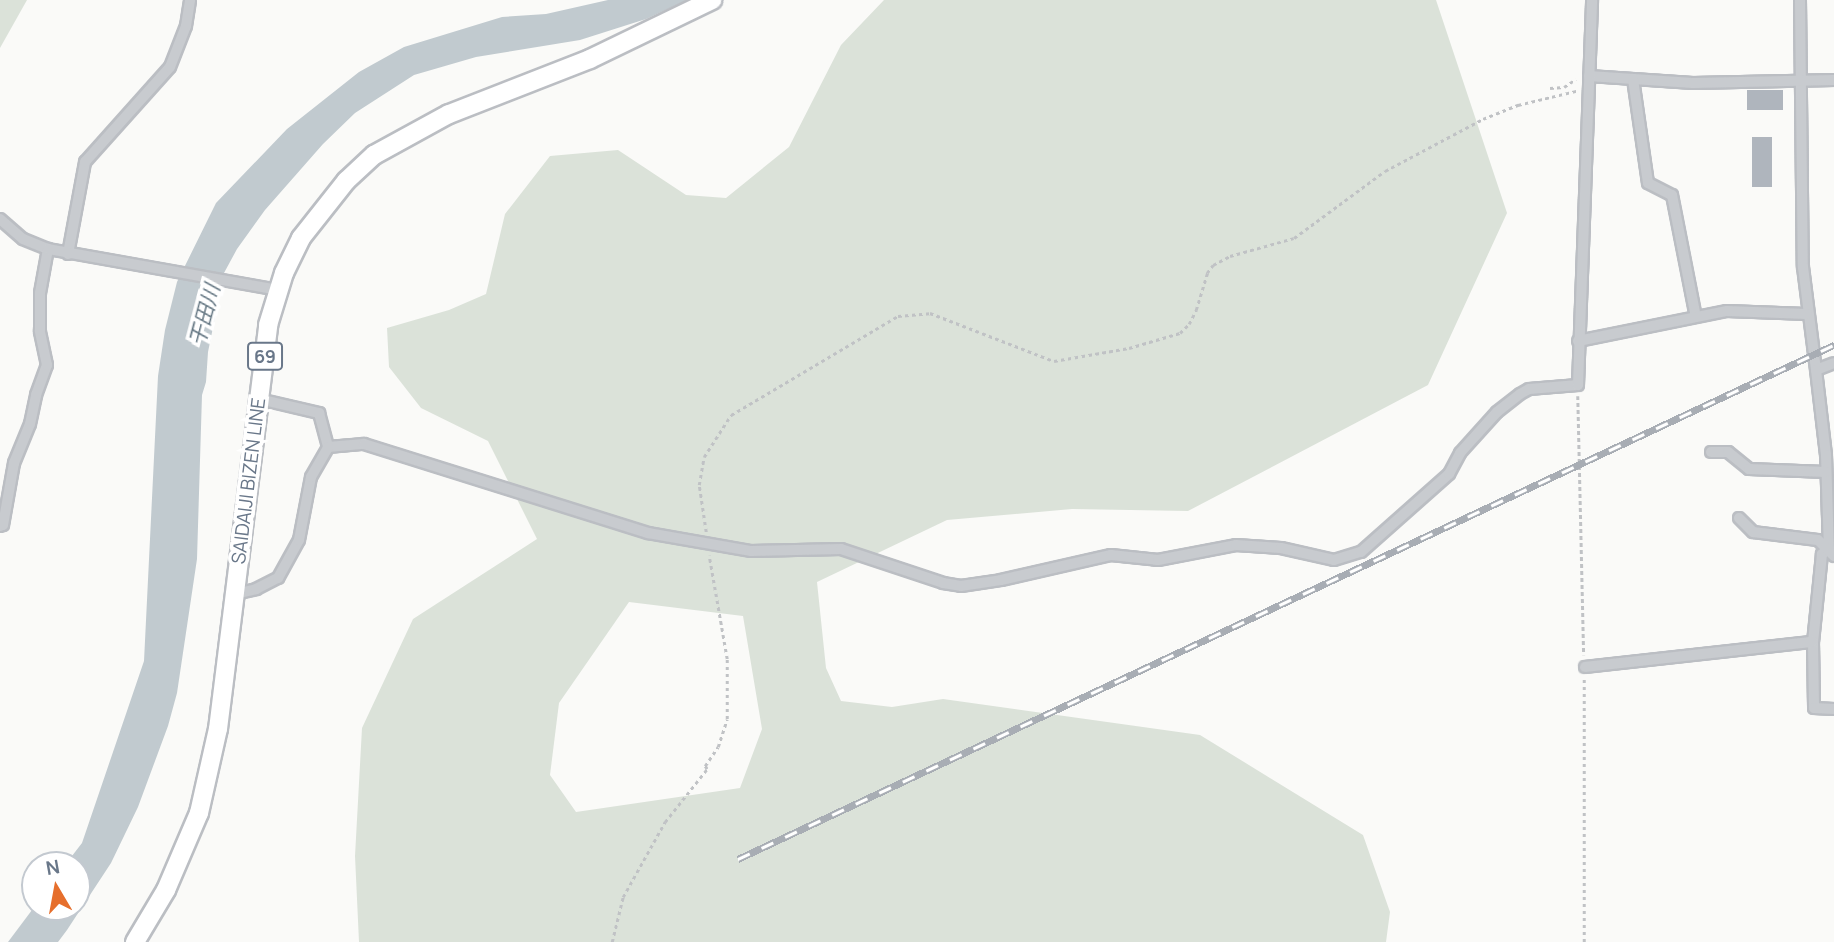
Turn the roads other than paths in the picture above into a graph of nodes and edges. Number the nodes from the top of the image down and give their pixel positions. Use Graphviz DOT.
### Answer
graph roads {
  1 [pos="190,0"];
  2 [pos="712,0"];
  3 [pos="1592,0"];
  4 [pos="1800,0"];
  5 [pos="1633,79"];
  6 [pos="1834,80"];
  7 [pos="1800,81"];
  8 [pos="1589,82"];
  9 [pos="0,219"];
  10 [pos="48,249"];
  11 [pos="68,254"];
  12 [pos="278,290"];
  13 [pos="1807,314"];
  14 [pos="1696,317"];
  15 [pos="1578,341"];
  16 [pos="1834,363"];
  17 [pos="1816,370"];
  18 [pos="259,399"];
  19 [pos="328,447"];
  20 [pos="1711,452"];
  21 [pos="1826,471"];
  22 [pos="1739,518"];
  23 [pos="0,527"];
  24 [pos="1831,552"];
  25 [pos="235,594"];
  26 [pos="1813,642"];
  27 [pos="1585,667"];
  28 [pos="1834,709"];
  29 [pos="135,942"];
  1 -- 11 [label="street"];
  2 -- 12 [label="main road, SAIDAIJI BIZEN LINE / 69"];
  3 -- 8 [label="street"];
  4 -- 7 [label="street"];
  5 -- 7 [label="street"];
  5 -- 8 [label="street"];
  5 -- 14 [label="street"];
  6 -- 7 [label="street"];
  7 -- 13 [label="street"];
  8 -- 15 [label="street"];
  9 -- 10 [label="street"];
  10 -- 11 [label="street"];
  10 -- 23 [label="street"];
  11 -- 12 [label="street"];
  12 -- 18 [label="main road, SAIDAIJI BIZEN LINE / 69"];
  13 -- 14 [label="street"];
  13 -- 17 [label="street"];
  14 -- 15 [label="street"];
  15 -- 19 [label="street"];
  16 -- 17 [label="street"];
  17 -- 21 [label="street"];
  18 -- 19 [label="street"];
  18 -- 25 [label="main road, SAIDAIJI BIZEN LINE / 69"];
  19 -- 25 [label="street"];
  20 -- 21 [label="street"];
  21 -- 24 [label="street"];
  22 -- 24 [label="street"];
  24 -- 26 [label="street"];
  25 -- 29 [label="main road, SAIDAIJI BIZEN LINE / 69"];
  26 -- 27 [label="street"];
  26 -- 28 [label="street"];
}
